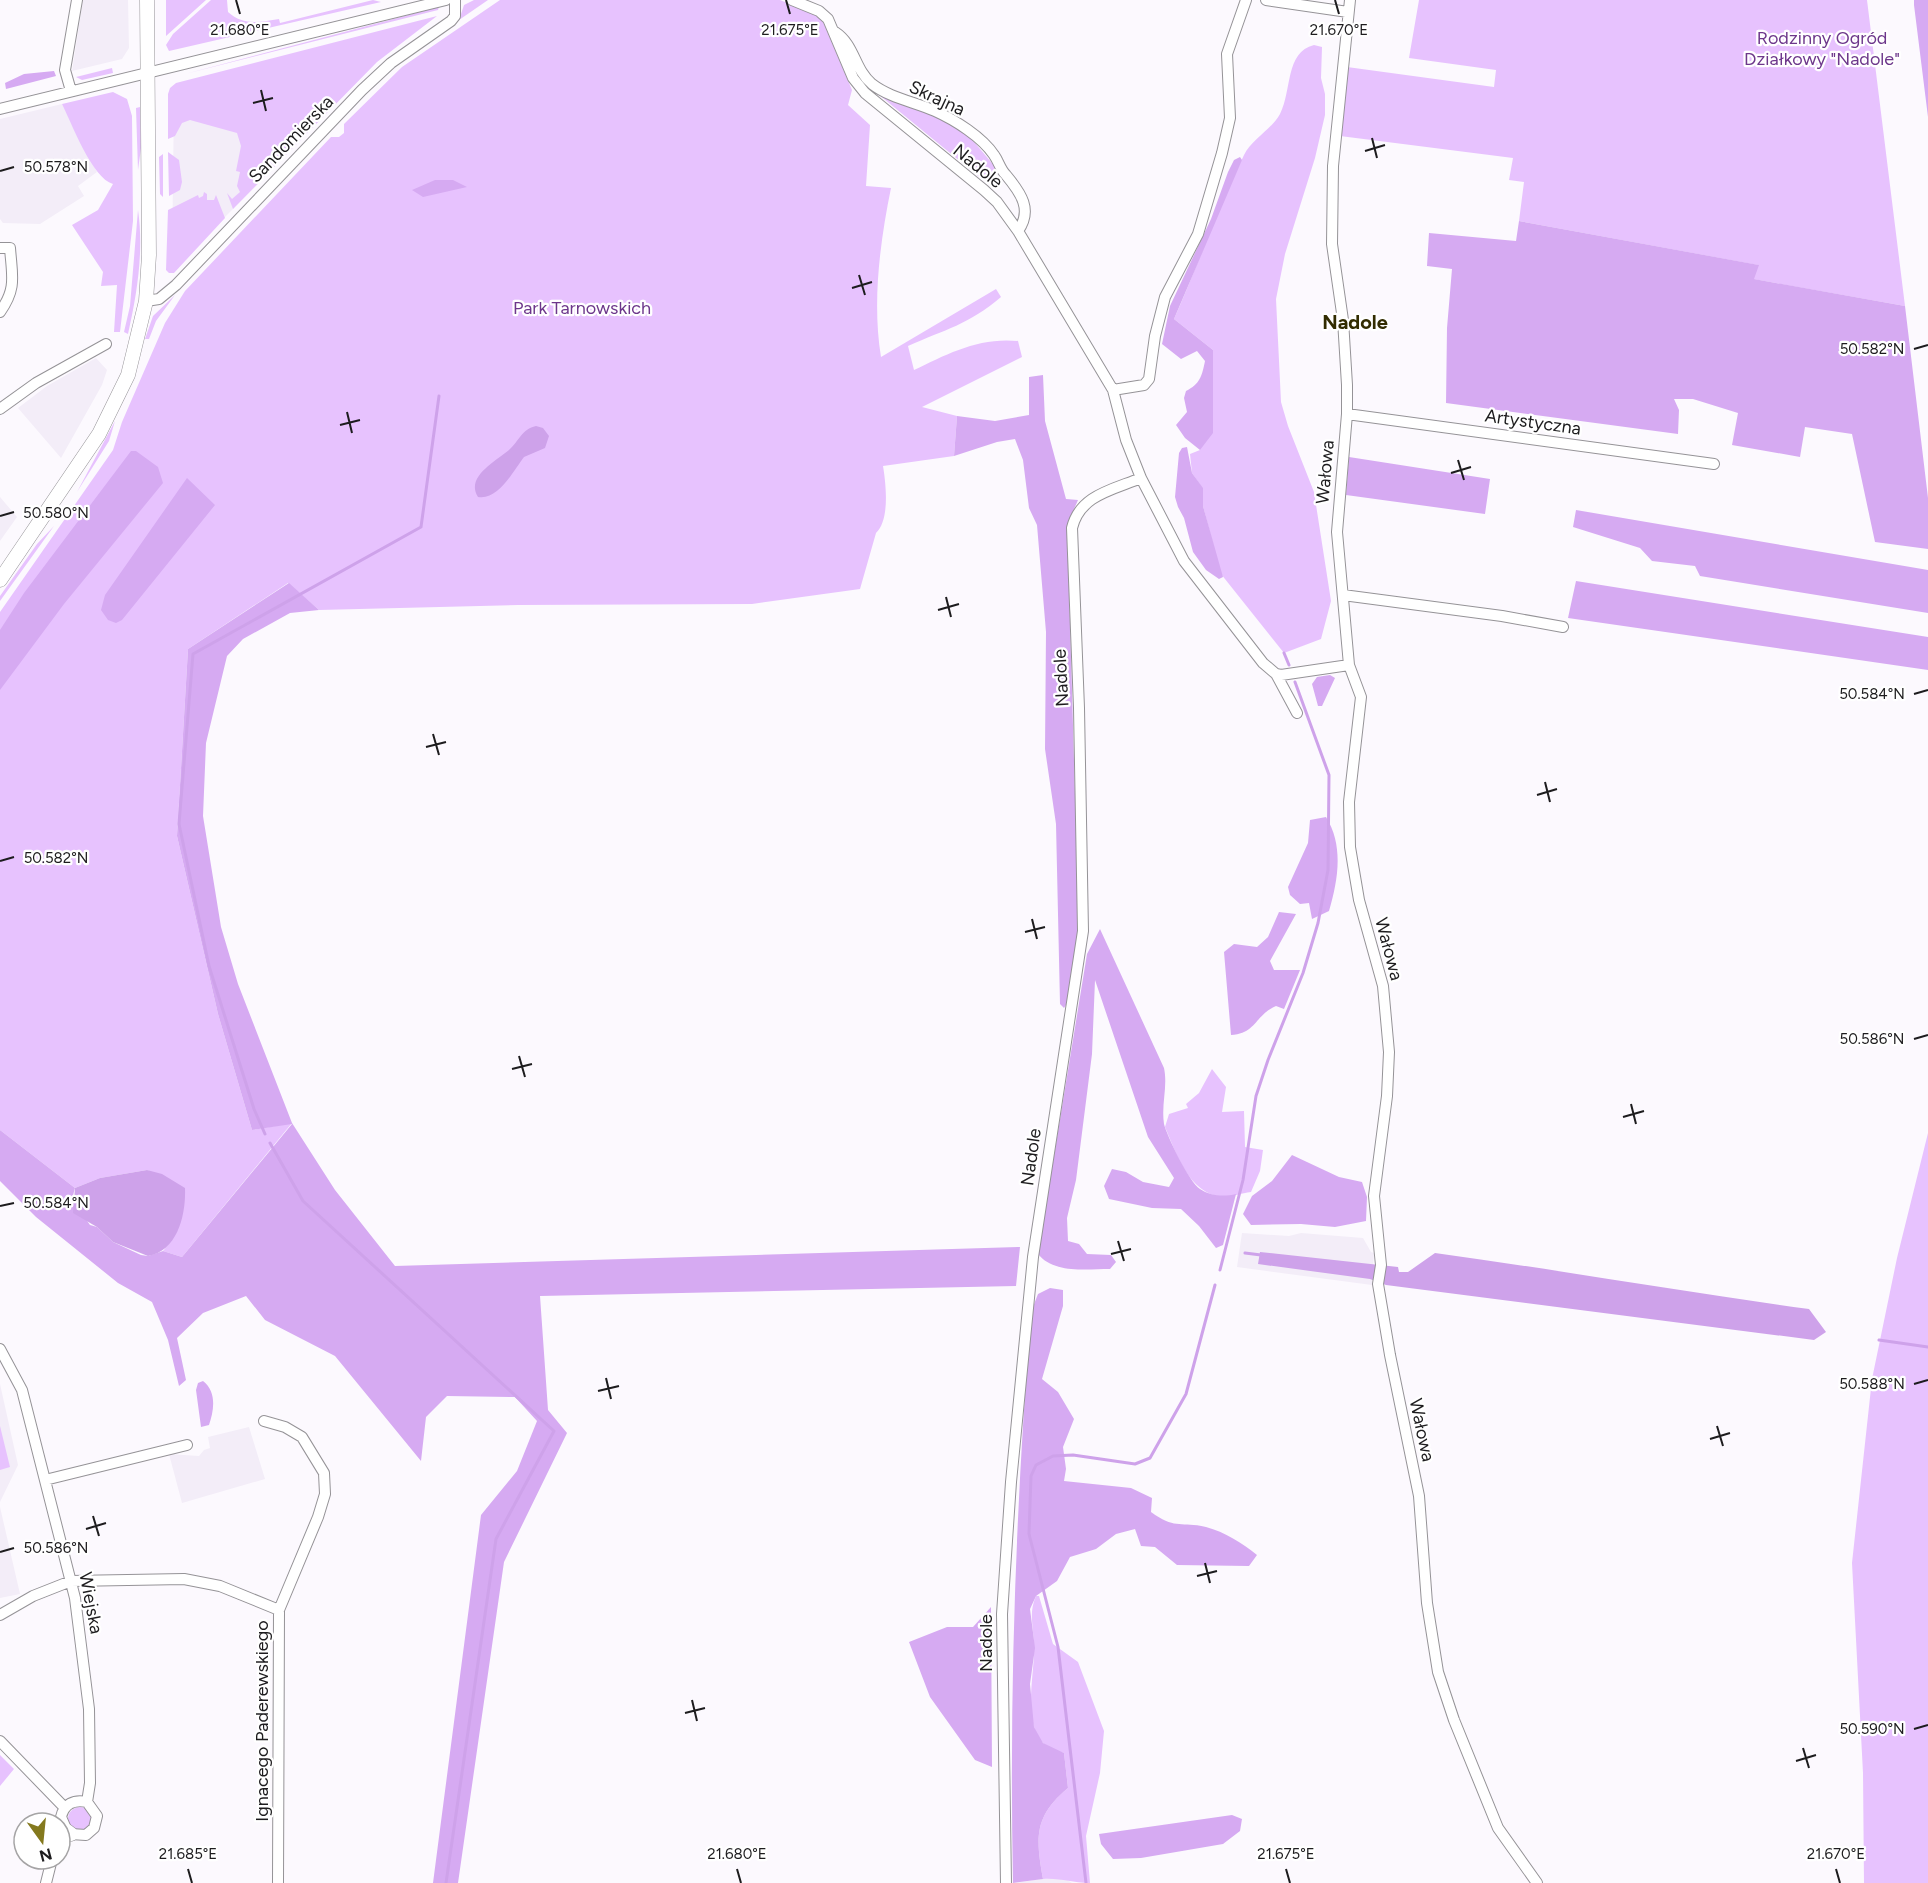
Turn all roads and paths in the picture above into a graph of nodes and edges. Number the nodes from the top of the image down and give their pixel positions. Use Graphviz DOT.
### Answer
graph roads {
  1 [pos="76,0"];
  2 [pos="147,0"];
  3 [pos="446,0"];
  4 [pos="455,0"];
  5 [pos="792,0"];
  6 [pos="1246,0"];
  7 [pos="1266,0"];
  8 [pos="1350,0"];
  9 [pos="1348,12"];
  10 [pos="835,32"];
  11 [pos="149,73"];
  12 [pos="71,91"];
  13 [pos="0,110"];
  14 [pos="1018,231"];
  15 [pos="0,248"];
  16 [pos="146,301"];
  17 [pos="0,312"];
  18 [pos="106,344"];
  19 [pos="1113,390"];
  20 [pos="0,409"];
  21 [pos="1347,414"];
  22 [pos="1714,464"];
  23 [pos="1141,478"];
  24 [pos="0,580"];
  25 [pos="1343,595"];
  26 [pos="1563,627"];
  27 [pos="1349,665"];
  28 [pos="1276,674"];
  29 [pos="1297,713"];
  30 [pos="0,1349"];
  31 [pos="264,1420"];
  32 [pos="187,1445"];
  33 [pos="45,1480"];
  34 [pos="71,1581"];
  35 [pos="279,1610"];
  36 [pos="0,1615"];
  37 [pos="0,1741"];
  38 [pos="87,1802"];
  39 [pos="65,1808"];
  40 [pos="64,1811"];
  41 [pos="72,1836"];
  42 [pos="278,1883"];
  43 [pos="1006,1883"];
  44 [pos="1537,1883"];
  1 -- 12 [label="street"];
  2 -- 11 [label="street"];
  3 -- 11 [label="street"];
  4 -- 16 [label="street, Sandomierska"];
  5 -- 10 [label="street, Nadole"];
  6 -- 19 [label="street"];
  7 -- 9 [label="street"];
  8 -- 9 [label="street, Wałowa"];
  9 -- 21 [label="street, Wałowa"];
  10 -- 14 [label="street, Nadole"];
  10 -- 14 [label="street, Skrajna"];
  11 -- 12 [label="street"];
  11 -- 16 [label="street"];
  12 -- 13 [label="street"];
  14 -- 19 [label="street, Nadole"];
  15 -- 17 [label="street"];
  16 -- 24 [label="street"];
  18 -- 20 [label="street"];
  19 -- 23 [label="street, Nadole"];
  21 -- 22 [label="street, Artystyczna"];
  21 -- 25 [label="street, Wałowa"];
  23 -- 28 [label="street, Nadole"];
  23 -- 43 [label="street, Nadole"];
  25 -- 26 [label="street"];
  25 -- 27 [label="street, Wałowa"];
  27 -- 28 [label="street"];
  27 -- 44 [label="street, Wałowa"];
  28 -- 29 [label="street, Nadole"];
  30 -- 33 [label="street, Wiejska"];
  31 -- 35 [label="street, Ignacego Paderewskiego"];
  32 -- 33 [label="street"];
  33 -- 34 [label="street, Wiejska"];
  34 -- 35 [label="street"];
  34 -- 36 [label="street"];
  34 -- 38 [label="street, Wiejska"];
  35 -- 42 [label="street, Ignacego Paderewskiego"];
  37 -- 39 [label="street"];
  38 -- 39 [label="street"];
  38 -- 41 [label="street"];
  39 -- 40 [label="street"];
}
